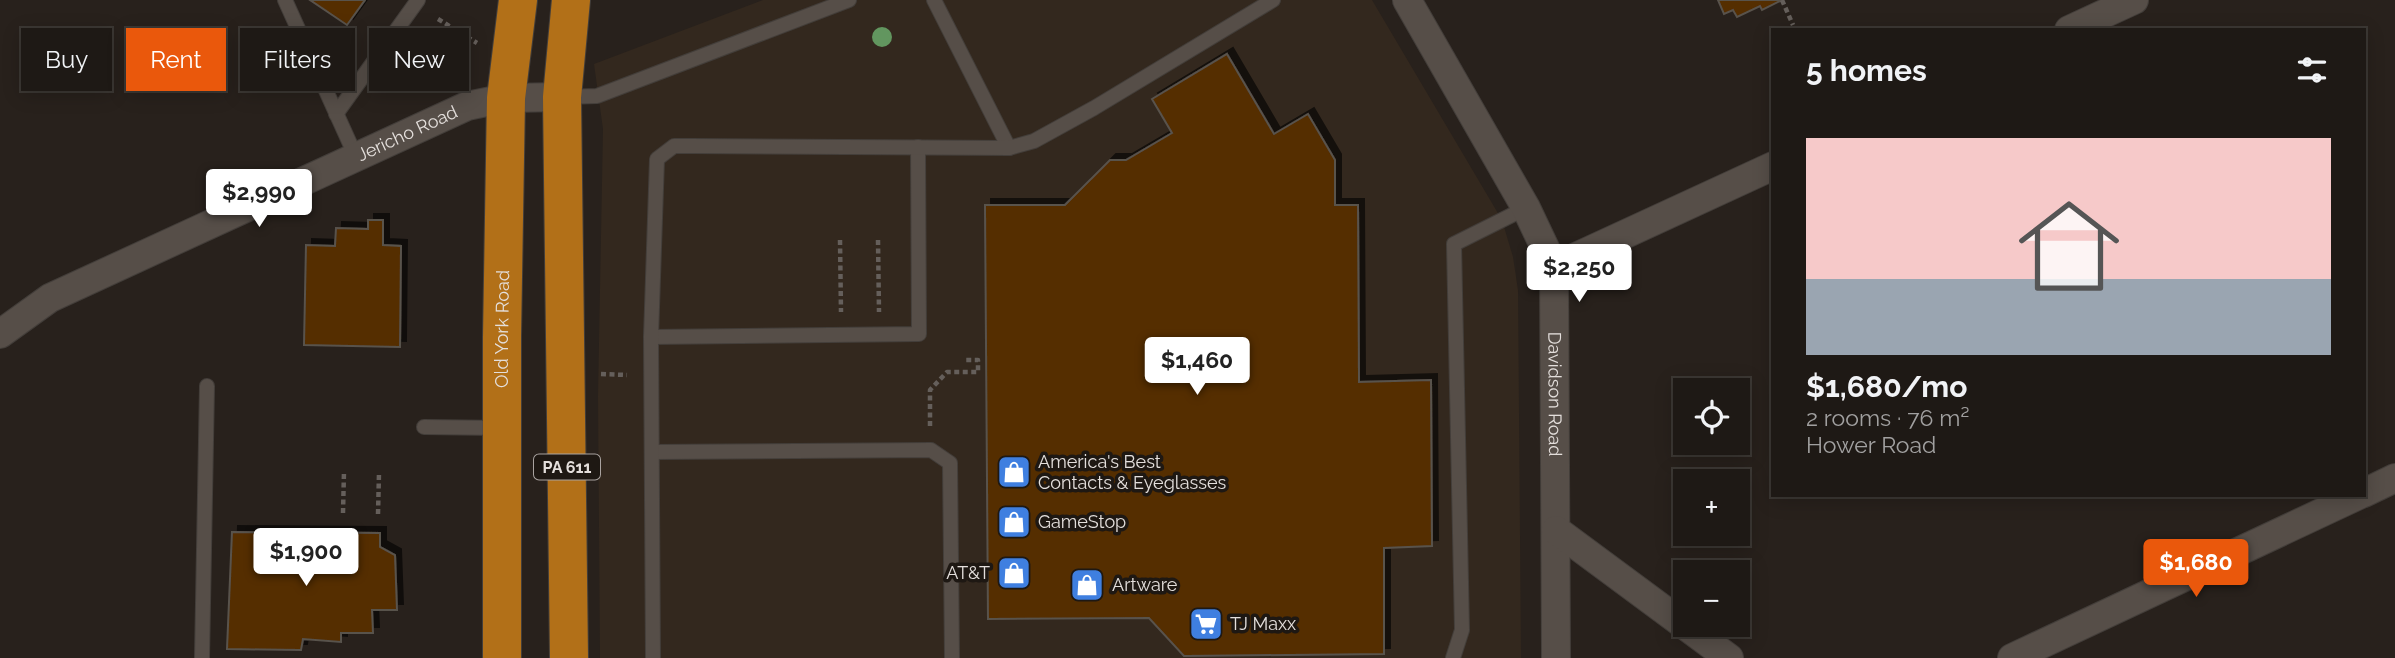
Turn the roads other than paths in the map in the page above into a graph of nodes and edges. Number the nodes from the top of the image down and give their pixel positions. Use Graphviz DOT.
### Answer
graph roads {
  1 [pos="285,0"];
  2 [pos="418,0"];
  3 [pos="518,0"];
  4 [pos="572,0"];
  5 [pos="849,0"];
  6 [pos="934,0"];
  7 [pos="1273,0"];
  8 [pos="1407,0"];
  9 [pos="2134,0"];
  10 [pos="2073,28"];
  11 [pos="562,97"];
  12 [pos="506,99"];
  13 [pos="337,114"];
  14 [pos="918,147"];
  15 [pos="1009,148"];
  16 [pos="356,157"];
  17 [pos="1771,167"];
  18 [pos="1526,208"];
  19 [pos="1554,267"];
  20 [pos="0,334"];
  21 [pos="651,337"];
  22 [pos="207,386"];
  23 [pos="424,427"];
  24 [pos="502,428"];
  25 [pos="652,452"];
  26 [pos="2355,497"];
  27 [pos="1556,530"];
  28 [pos="202,658"];
  29 [pos="502,658"];
  30 [pos="569,658"];
  31 [pos="653,658"];
  32 [pos="953,658"];
  33 [pos="1453,658"];
  34 [pos="1556,658"];
  35 [pos="1729,658"];
  36 [pos="2012,658"];
  1 -- 13 [label="lane"];
  2 -- 13 [label="lane"];
  3 -- 12 [label="highway, Old York Road"];
  4 -- 11 [label="highway, PA 611"];
  5 -- 11 [label="lane"];
  6 -- 15 [label="lane"];
  7 -- 15 [label="lane"];
  8 -- 18 [label="street, Davidson Road"];
  9 -- 10 [label="street"];
  11 -- 12 [label="street, Jericho Road"];
  11 -- 30 [label="highway, PA 611"];
  12 -- 16 [label="street, Jericho Road"];
  12 -- 24 [label="highway, Old York Road"];
  13 -- 16 [label="lane"];
  14 -- 15 [label="lane"];
  14 -- 21 [label="lane"];
  14 -- 21 [label="lane"];
  16 -- 20 [label="street, Jericho Road"];
  17 -- 19 [label="street"];
  18 -- 19 [label="street, Davidson Road"];
  18 -- 33 [label="lane"];
  19 -- 27 [label="street, Davidson Road"];
  21 -- 25 [label="lane"];
  22 -- 28 [label="lane"];
  23 -- 24 [label="lane"];
  24 -- 29 [label="highway, Old York Road"];
  25 -- 31 [label="lane"];
  25 -- 32 [label="lane"];
  26 -- 36 [label="street"];
  27 -- 34 [label="street, Davidson Road"];
  27 -- 35 [label="street"];
}
